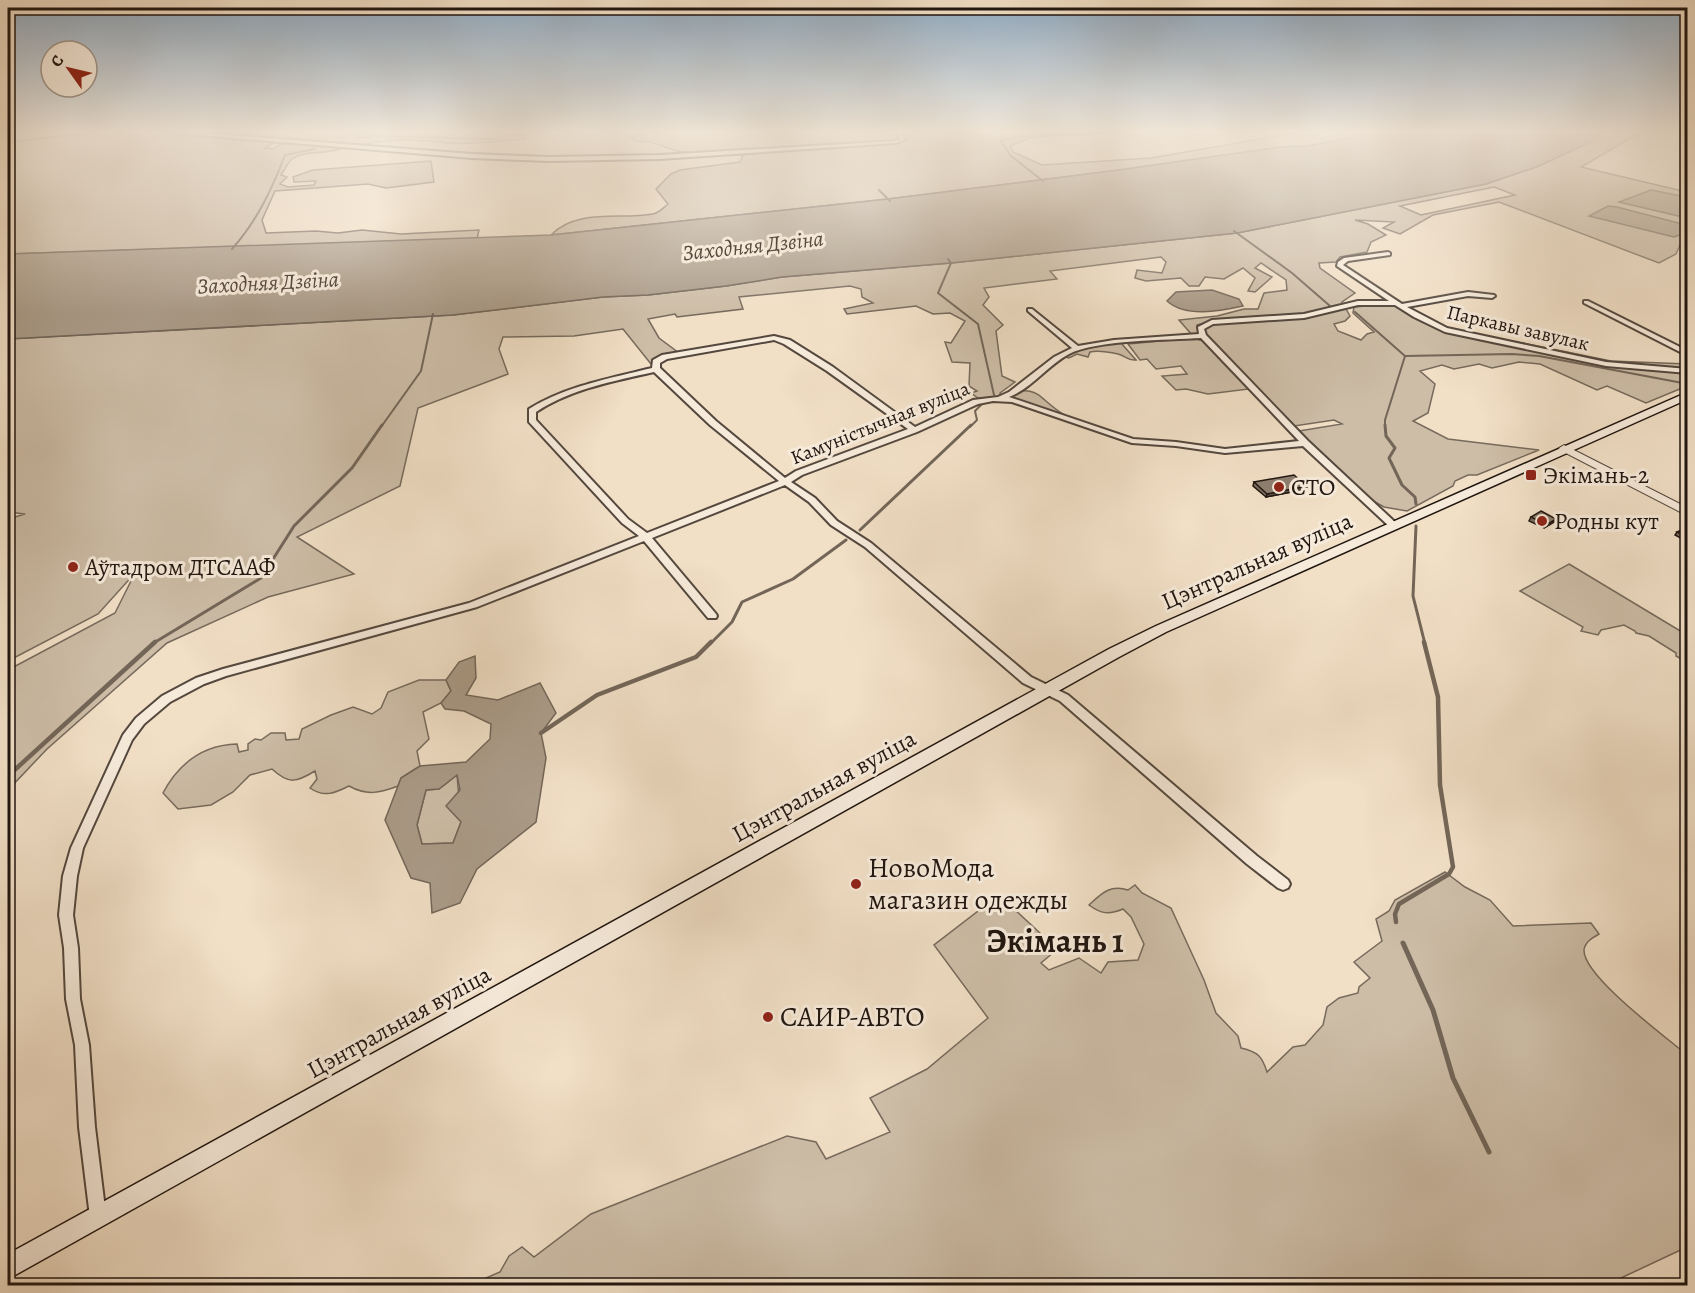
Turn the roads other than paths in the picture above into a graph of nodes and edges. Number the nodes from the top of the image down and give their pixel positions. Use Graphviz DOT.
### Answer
graph roads {
  1 [pos="1388,254"];
  2 [pos="1492,296"];
  3 [pos="1586,302"];
  4 [pos="1398,304"];
  5 [pos="1030,310"];
  6 [pos="1203,336"];
  7 [pos="1077,348"];
  8 [pos="1688,354"];
  9 [pos="656,369"];
  10 [pos="1688,371"];
  11 [pos="1688,394"];
  12 [pos="1001,399"];
  13 [pos="914,430"];
  14 [pos="1305,443"];
  15 [pos="1564,448"];
  16 [pos="785,482"];
  17 [pos="1688,513"];
  18 [pos="1394,526"];
  19 [pos="645,536"];
  20 [pos="712,616"];
  21 [pos="1047,690"];
  22 [pos="1283,884"];
  23 [pos="98,1217"];
  24 [pos="8,1267"];
  1 -- 4 [label="street, Паркавы завулак"];
  2 -- 4 [label="street"];
  3 -- 8 [label="street"];
  4 -- 6 [label="street"];
  4 -- 10 [label="street, Паркавы завулак"];
  5 -- 7 [label="street"];
  6 -- 7 [label="street"];
  6 -- 14 [label="street"];
  7 -- 12 [label="street"];
  9 -- 13 [label="street"];
  9 -- 16 [label="street, Камуністычная вуліца"];
  9 -- 19 [label="street"];
  11 -- 15 [label="main road, Цэнтральная вуліца"];
  12 -- 13 [label="street, Камуністычная вуліца"];
  12 -- 14 [label="street, Камуністычная вуліца"];
  13 -- 16 [label="street, Камуністычная вуліца"];
  14 -- 18 [label="street"];
  15 -- 17 [label="street"];
  15 -- 18 [label="main road, Цэнтральная вуліца"];
  16 -- 19 [label="street, Камуністычная вуліца"];
  16 -- 21 [label="street, Камуністычная вуліца"];
  18 -- 21 [label="main road, Цэнтральная вуліца"];
  19 -- 20 [label="street"];
  19 -- 23 [label="street, Камуністычная вуліца"];
  21 -- 22 [label="street, Камуністычная вуліца"];
  21 -- 23 [label="main road, Цэнтральная вуліца"];
  23 -- 24 [label="main road, Цэнтральная вуліца"];
}
